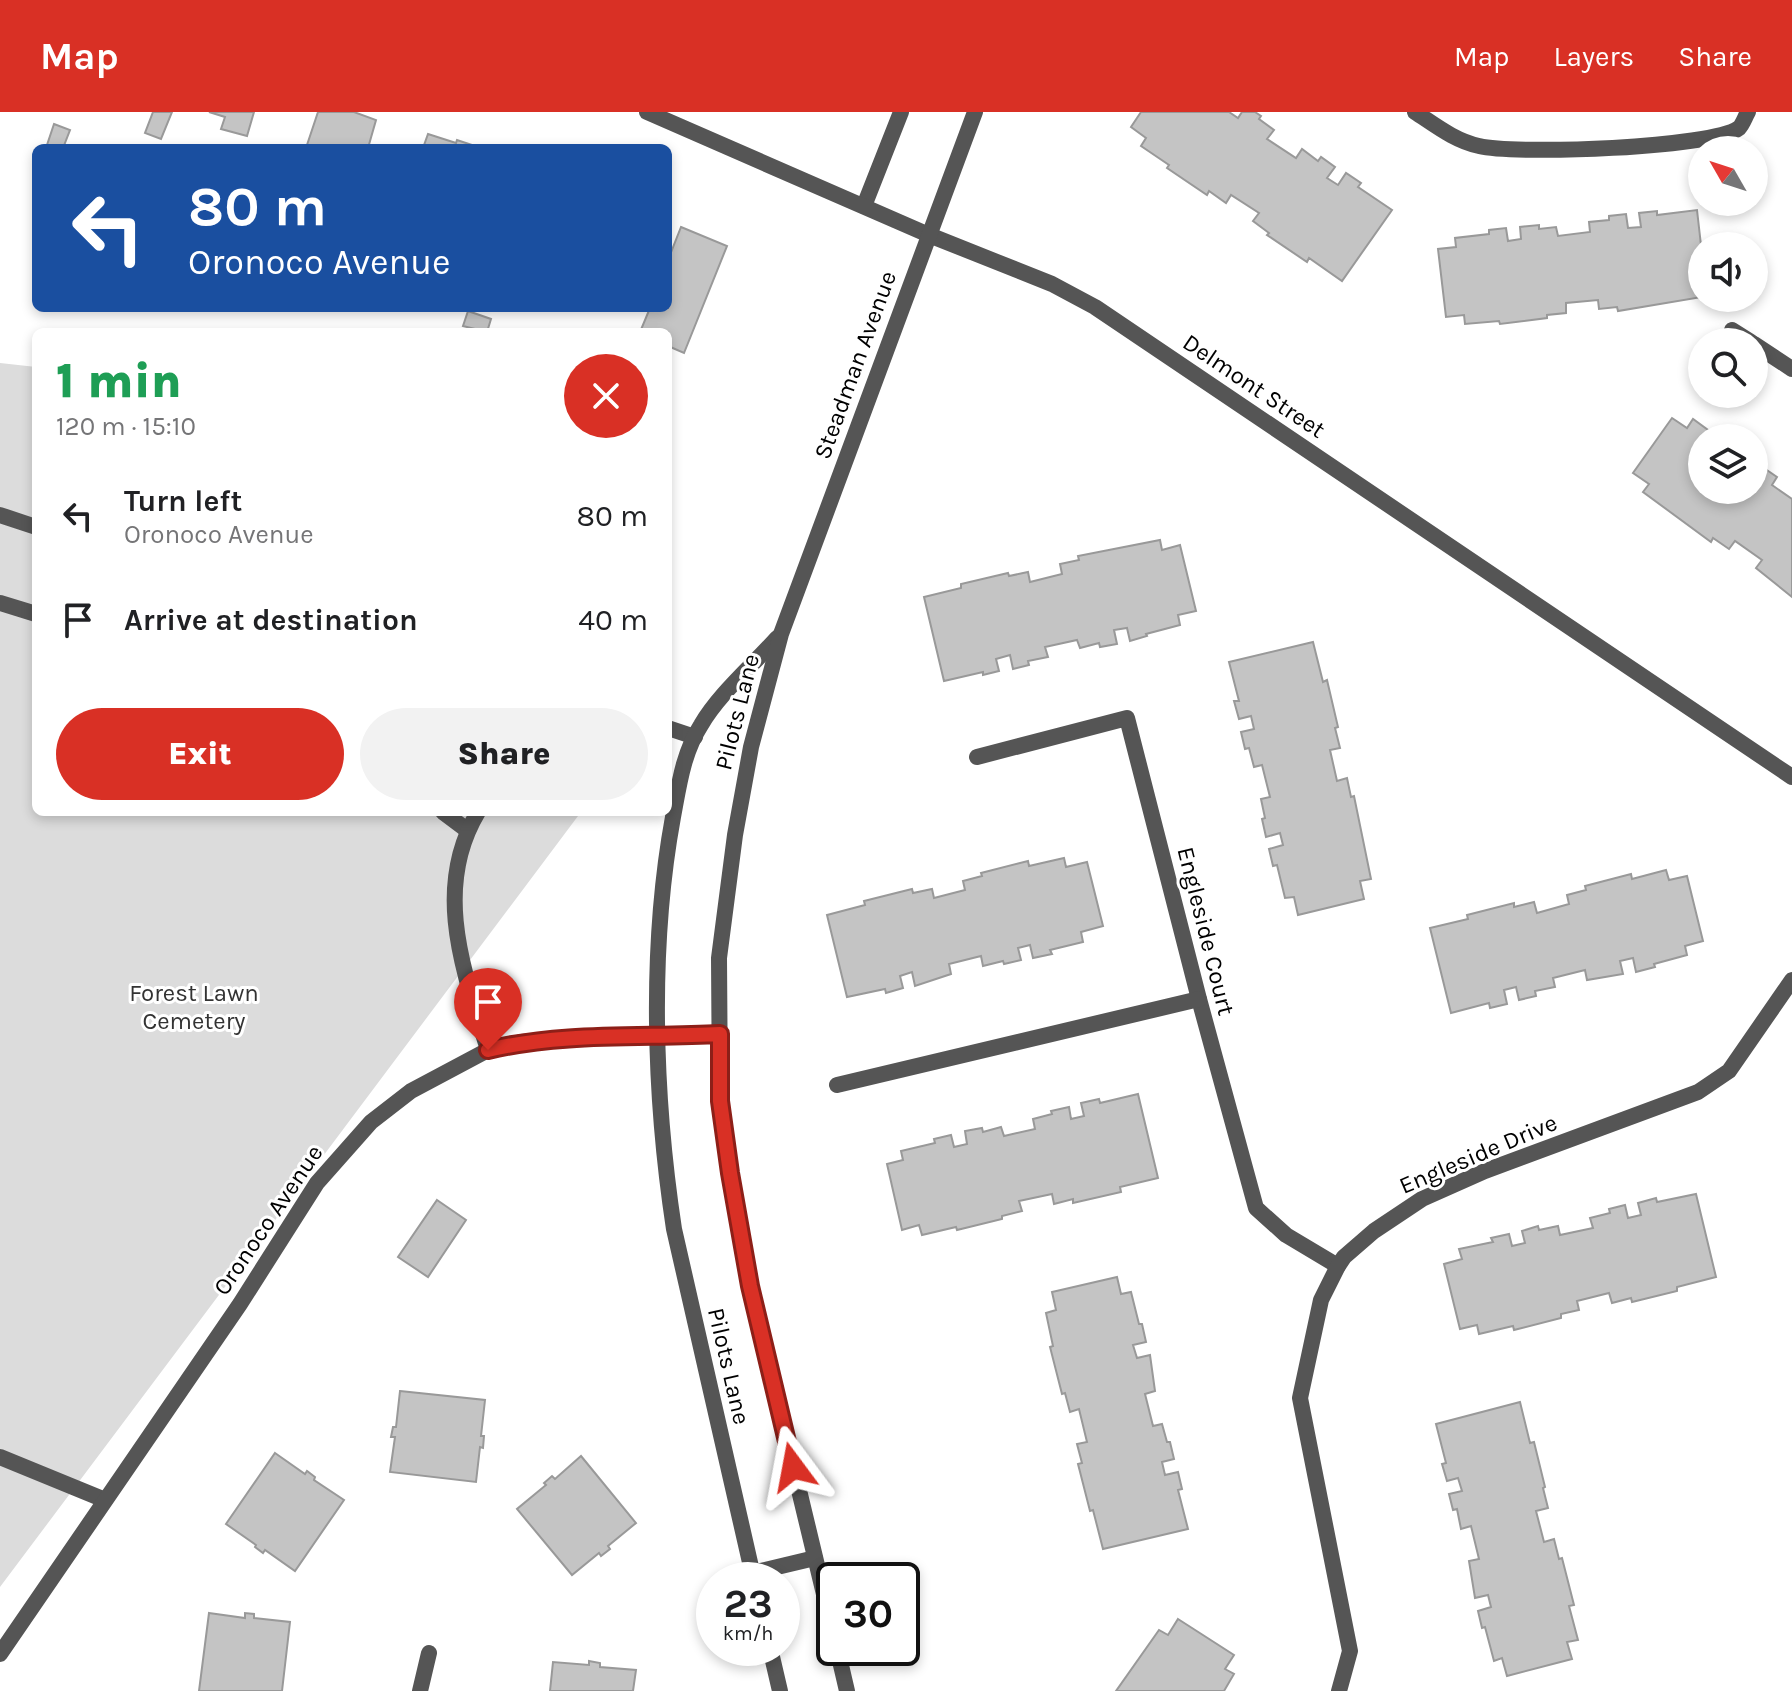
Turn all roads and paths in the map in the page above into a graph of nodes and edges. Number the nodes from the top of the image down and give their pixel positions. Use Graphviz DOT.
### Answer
graph roads {
  1 [pos="647,112"];
  2 [pos="901,112"];
  3 [pos="975,112"];
  4 [pos="1415,112"];
  5 [pos="1748,112"];
  6 [pos="864,206"];
  7 [pos="929,235"];
  8 [pos="1768,353"];
  9 [pos="1792,369"];
  10 [pos="0,515"];
  11 [pos="32,526"];
  12 [pos="0,603"];
  13 [pos="32,613"];
  14 [pos="781,634"];
  15 [pos="672,729"];
  16 [pos="695,737"];
  17 [pos="977,757"];
  18 [pos="1792,777"];
  19 [pos="448,816"];
  20 [pos="476,816"];
  21 [pos="467,830"];
  22 [pos="1792,980"];
  23 [pos="1199,999"];
  24 [pos="720,1034"];
  25 [pos="658,1037"];
  26 [pos="488,1050"];
  27 [pos="837,1085"];
  28 [pos="1338,1266"];
  29 [pos="0,1457"];
  30 [pos="105,1500"];
  31 [pos="815,1558"];
  32 [pos="750,1562"];
  33 [pos="800,1562"];
  34 [pos="816,1562"];
  35 [pos="429,1653"];
  36 [pos="0,1654"];
  37 [pos="774,1666"];
  38 [pos="841,1666"];
  39 [pos="420,1691"];
  40 [pos="780,1691"];
  41 [pos="847,1691"];
  42 [pos="1339,1691"];
  1 -- 6 [label="street, Delmont Street"];
  2 -- 6 [label="street"];
  3 -- 7 [label="street, Steadman Avenue"];
  4 -- 5 [label="street"];
  6 -- 7 [label="street, Delmont Street"];
  7 -- 14 [label="street, Steadman Avenue"];
  7 -- 18 [label="street, Delmont Street"];
  8 -- 9 [label="street"];
  10 -- 11 [label="street"];
  12 -- 13 [label="street"];
  14 -- 16 [label="street, Pilots Lane"];
  14 -- 24 [label="street, Pilots Lane"];
  15 -- 16 [label="street"];
  16 -- 25 [label="street, Pilots Lane"];
  17 -- 23 [label="street, Engleside Court"];
  19 -- 21 [label="street"];
  20 -- 21 [label="street"];
  21 -- 26 [label="street"];
  22 -- 28 [label="street, Engleside Drive"];
  23 -- 27 [label="street"];
  23 -- 28 [label="street, Engleside Court"];
  24 -- 25 [label="street, Oronoco Avenue"];
  24 -- 31 [label="street, Pilots Lane"];
  25 -- 26 [label="street, Oronoco Avenue"];
  25 -- 32 [label="street, Pilots Lane"];
  26 -- 30 [label="street, Oronoco Avenue"];
  28 -- 42 [label="street, Engleside Drive"];
  29 -- 30 [label="street"];
  30 -- 36 [label="street, Oronoco Avenue"];
  31 -- 33 [label="street"];
  31 -- 34 [label="street, Pilots Lane"];
  35 -- 39 [label="street"];
  37 -- 40 [label="street"];
  38 -- 41 [label="street"];
}
